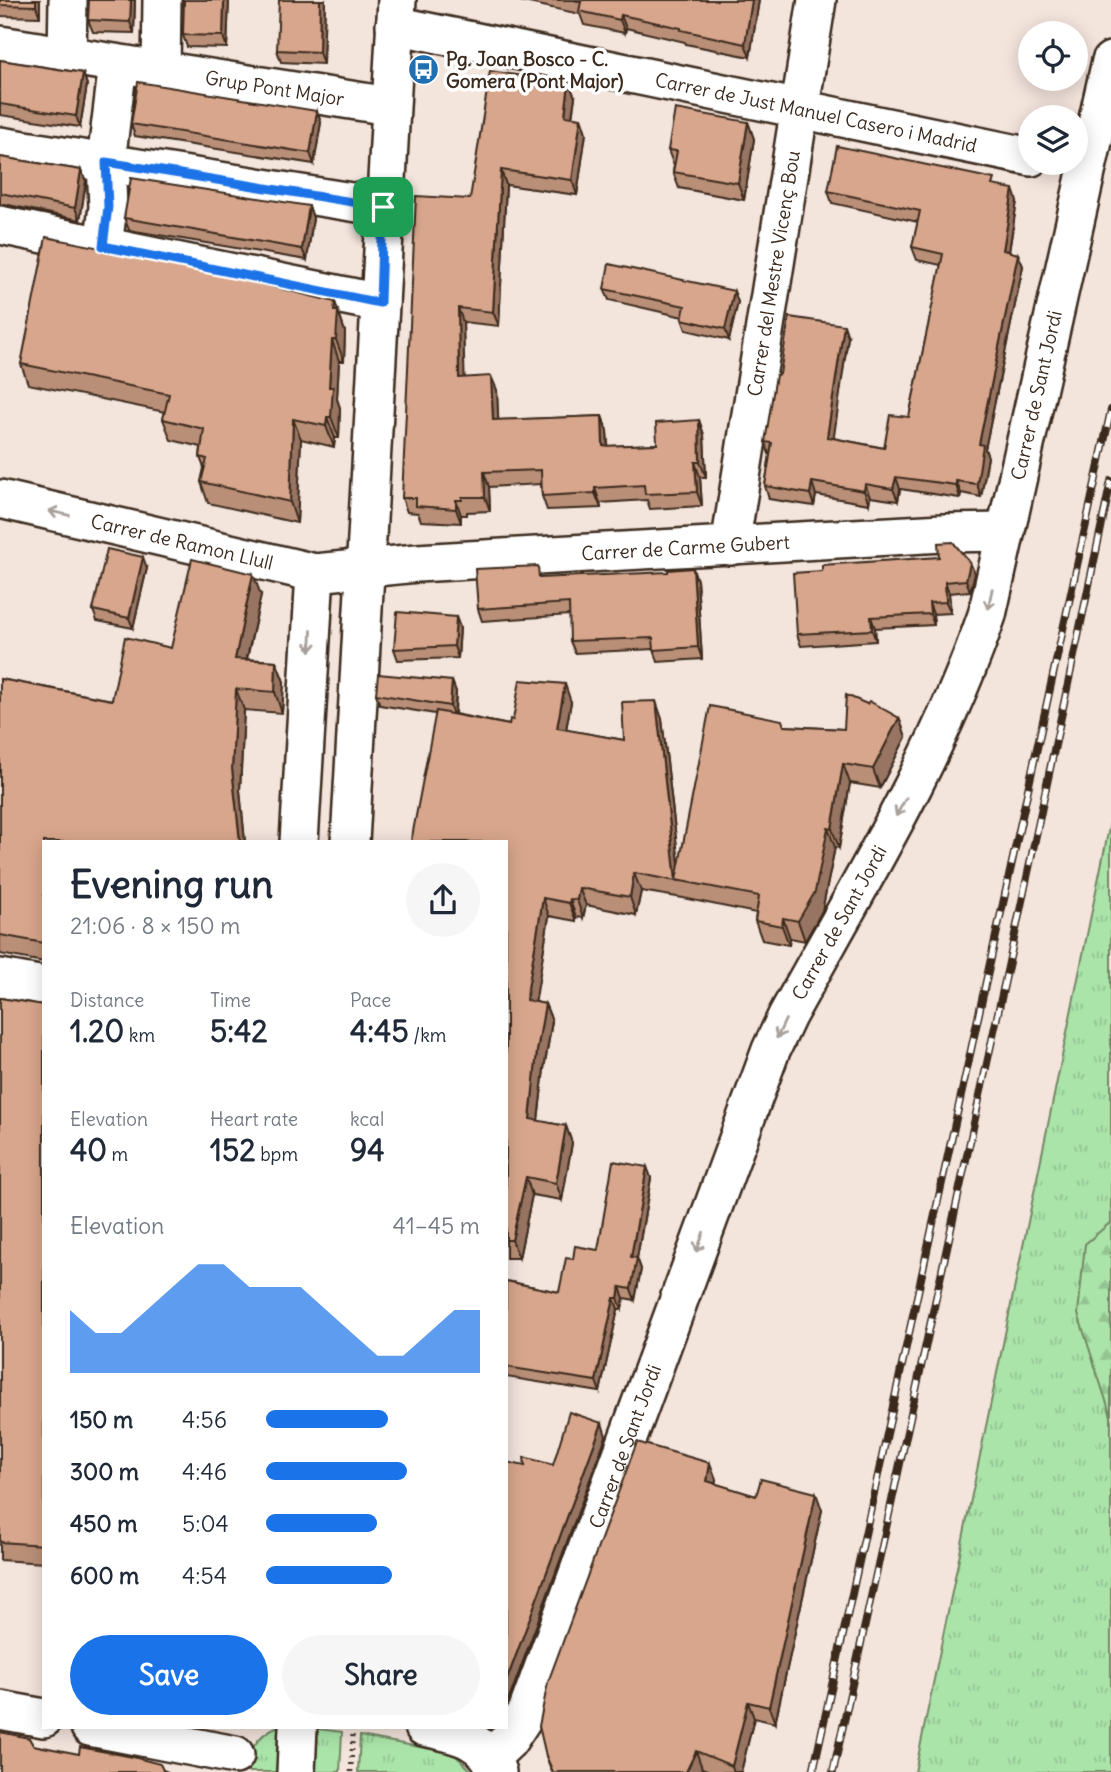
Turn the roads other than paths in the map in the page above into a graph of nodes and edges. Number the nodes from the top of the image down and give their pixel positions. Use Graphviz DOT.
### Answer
graph roads {
  1 [pos="68,0"];
  2 [pos="162,0"];
  3 [pos="817,0"];
  4 [pos="396,13"];
  5 [pos="0,45"];
  6 [pos="67,56"];
  7 [pos="1111,61"];
  8 [pos="118,64"];
  9 [pos="161,72"];
  10 [pos="389,106"];
  11 [pos="801,109"];
  12 [pos="1088,121"];
  13 [pos="0,146"];
  14 [pos="1018,155"];
  15 [pos="106,162"];
  16 [pos="1069,175"];
  17 [pos="383,207"];
  18 [pos="0,225"];
  19 [pos="103,246"];
  20 [pos="380,303"];
  21 [pos="0,499"];
  22 [pos="1005,533"];
  23 [pos="730,545"];
  24 [pos="365,567"];
  25 [pos="315,573"];
  26 [pos="299,840"];
  27 [pos="350,840"];
  28 [pos="0,978"];
  29 [pos="42,986"];
  30 [pos="0,1710"];
  31 [pos="42,1718"];
  32 [pos="102,1729"];
  33 [pos="298,1729"];
  34 [pos="433,1729"];
  35 [pos="239,1752"];
  36 [pos="494,1765"];
  37 [pos="296,1772"];
  1 -- 6 [label="street"];
  2 -- 9 [label="street"];
  3 -- 11 [label="street, Carrer del Mestre Vicenç Bou"];
  4 -- 10 [label="street"];
  4 -- 11 [label="street, Carrer de Just Manuel Casero i Madrid"];
  5 -- 6 [label="street, Grup Pont Major"];
  6 -- 8 [label="street, Grup Pont Major"];
  7 -- 12 [label="street, Carrer de Sant Jordi"];
  8 -- 9 [label="street, Grup Pont Major"];
  8 -- 15 [label="street"];
  9 -- 10 [label="street, Grup Pont Major"];
  10 -- 17 [label="street"];
  11 -- 14 [label="street, Carrer de Just Manuel Casero i Madrid"];
  11 -- 23 [label="street, Carrer del Mestre Vicenç Bou"];
  13 -- 15 [label="street"];
  15 -- 17 [label="street"];
  15 -- 19 [label="street"];
  16 -- 22 [label="street, Carrer de Sant Jordi"];
  17 -- 20 [label="street"];
  18 -- 19 [label="street"];
  19 -- 20 [label="street"];
  20 -- 24 [label="street"];
  25 -- 21 [label="street, Carrer de Ramon Llull, one-way"];
  22 -- 23 [label="street, Carrer de Carme Gubert"];
  22 -- 36 [label="street, Carrer de Sant Jordi, one-way"];
  23 -- 24 [label="street, Carrer de Carme Gubert"];
  24 -- 25 [label="street, Carrer de Ramon Llull"];
  24 -- 27 [label="street"];
  25 -- 26 [label="street, one-way"];
  28 -- 29 [label="street"];
  30 -- 31 [label="street"];
  32 -- 35 [label="street"];
  33 -- 37 [label="street"];
  34 -- 36 [label="street"];
}
